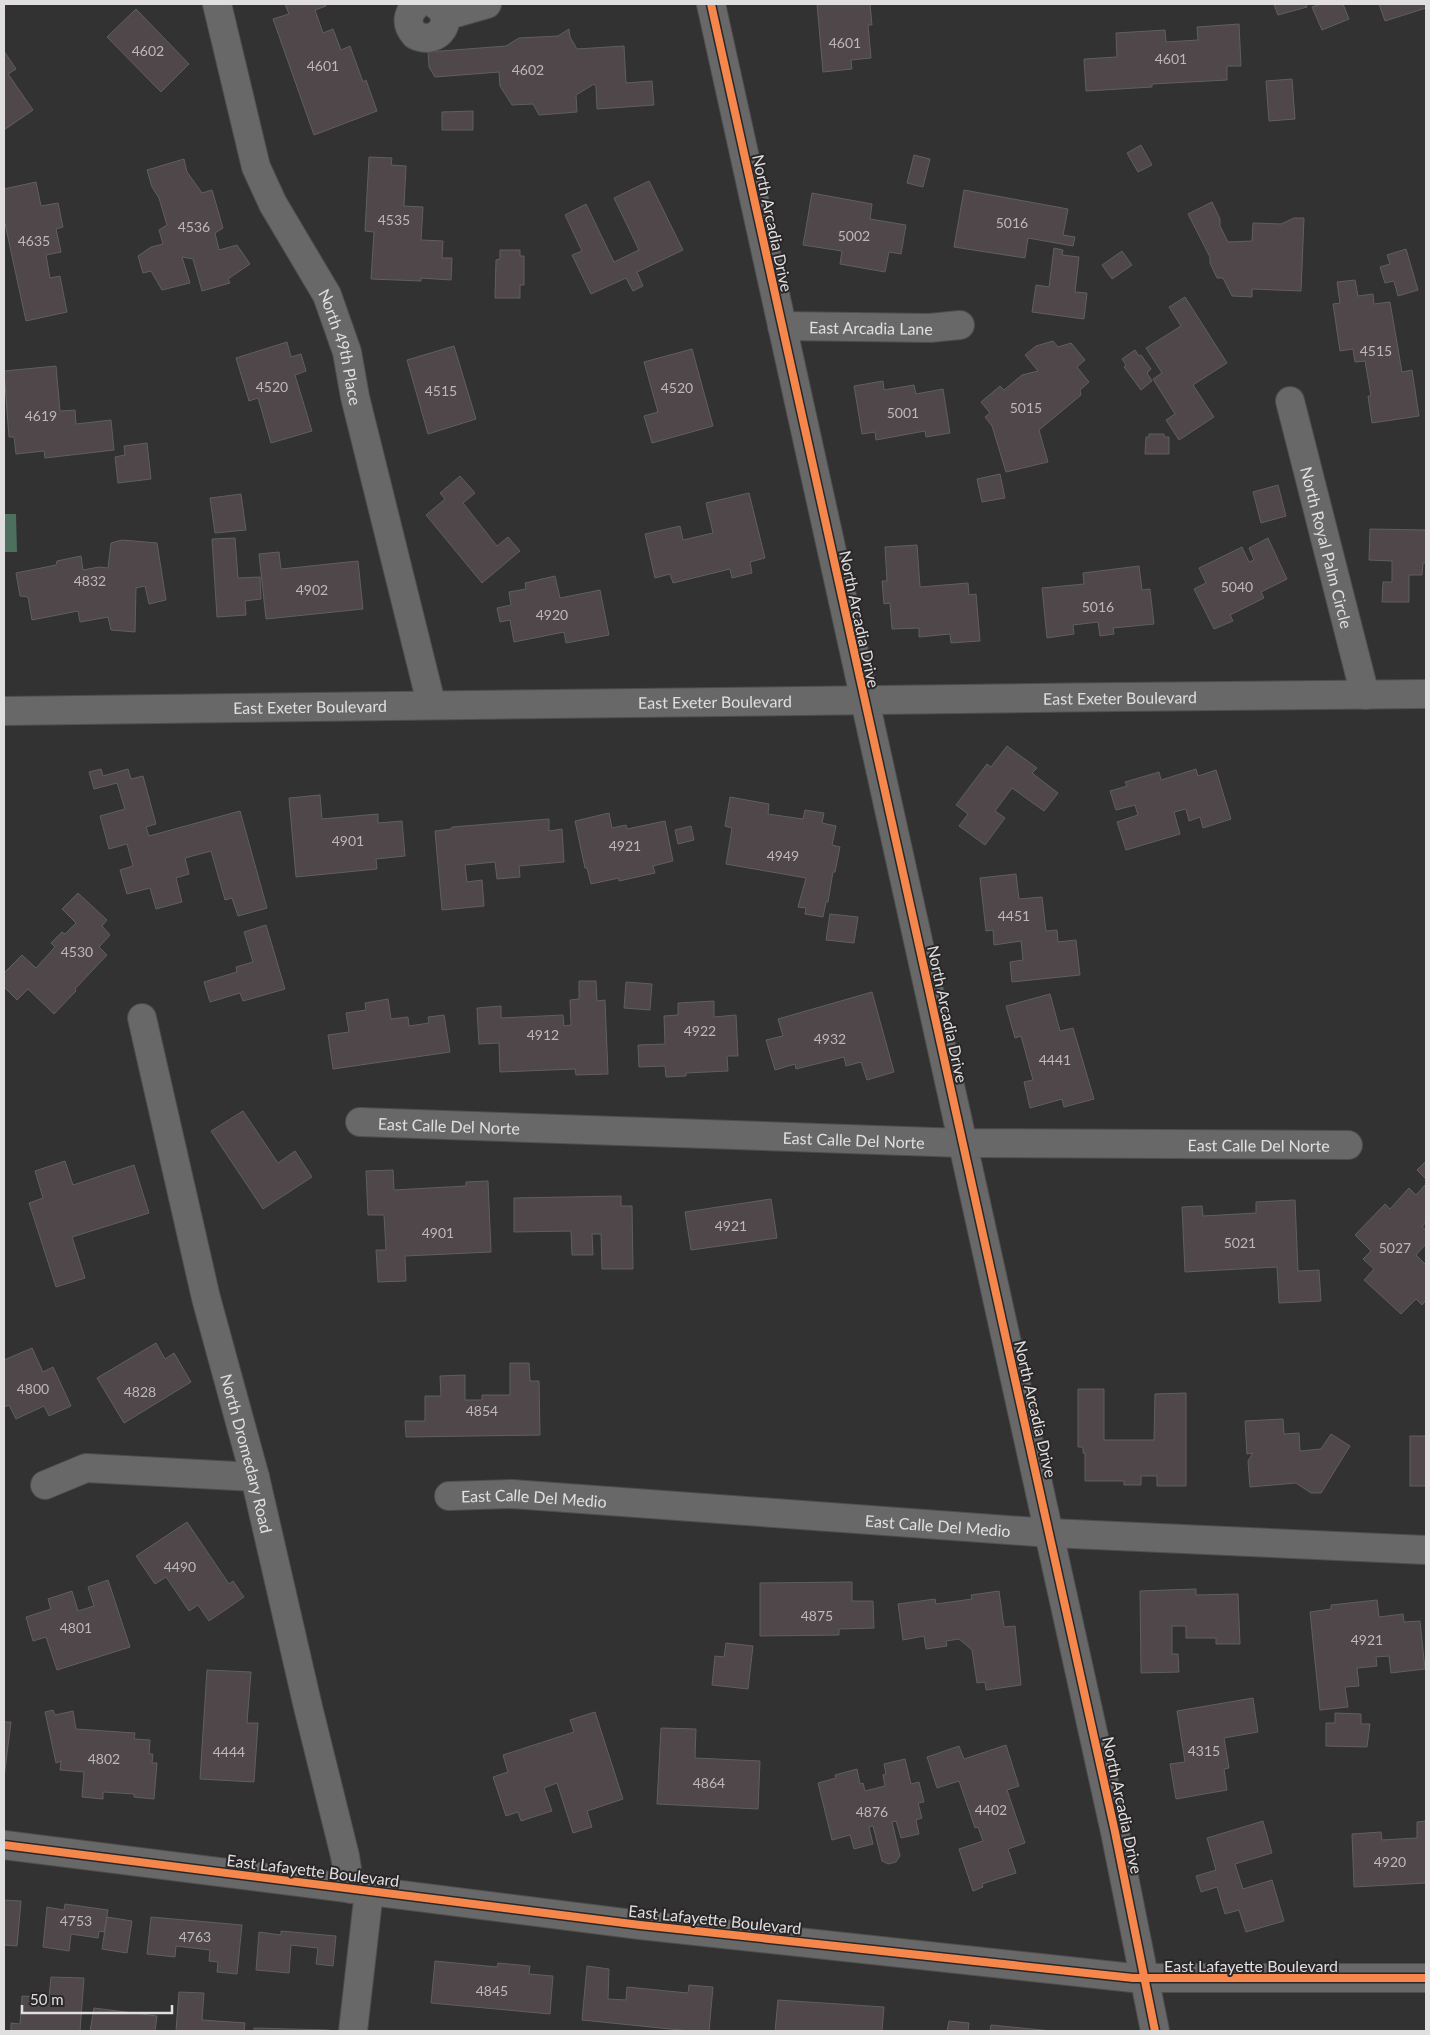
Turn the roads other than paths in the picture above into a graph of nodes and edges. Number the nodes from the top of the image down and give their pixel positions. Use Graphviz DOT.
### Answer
graph roads {
  1 [pos="217,4"];
  2 [pos="418,4"];
  3 [pos="487,4"];
  4 [pos="711,4"];
  5 [pos="440,10"];
  6 [pos="960,325"];
  7 [pos="782,326"];
  8 [pos="1290,401"];
  9 [pos="1426,694"];
  10 [pos="1365,695"];
  11 [pos="864,698"];
  12 [pos="431,703"];
  13 [pos="4,711"];
  14 [pos="142,1018"];
  15 [pos="360,1122"];
  16 [pos="962,1143"];
  17 [pos="1348,1145"];
  18 [pos="255,1477"];
  19 [pos="45,1485"];
  20 [pos="449,1496"];
  21 [pos="1050,1533"];
  22 [pos="1426,1550"];
  23 [pos="4,1845"];
  24 [pos="360,1890"];
  25 [pos="1426,1978"];
  26 [pos="1146,1979"];
  27 [pos="353,2031"];
  28 [pos="1155,2031"];
  1 -- 12 [label="street, North 49th Place"];
  2 -- 5 [label="street"];
  3 -- 5 [label="street"];
  4 -- 7 [label="street, North Arcadia Drive"];
  6 -- 7 [label="street, East Arcadia Lane"];
  7 -- 11 [label="street, North Arcadia Drive"];
  8 -- 10 [label="street, North Royal Palm Circle"];
  9 -- 10 [label="street, East Exeter Boulevard"];
  10 -- 11 [label="street, East Exeter Boulevard"];
  11 -- 12 [label="street, East Exeter Boulevard"];
  11 -- 16 [label="street, North Arcadia Drive"];
  12 -- 13 [label="street, East Exeter Boulevard"];
  14 -- 18 [label="street, North Dromedary Road"];
  15 -- 16 [label="street, East Calle Del Norte"];
  16 -- 17 [label="street, East Calle Del Norte"];
  16 -- 21 [label="street, North Arcadia Drive"];
  18 -- 19 [label="street"];
  18 -- 24 [label="street, North Dromedary Road"];
  20 -- 21 [label="street, East Calle Del Medio"];
  21 -- 22 [label="street, East Calle Del Medio"];
  21 -- 26 [label="street, North Arcadia Drive"];
  23 -- 24 [label="street, East Lafayette Boulevard"];
  24 -- 26 [label="street, East Lafayette Boulevard"];
  24 -- 27 [label="street, North Dromedary Road"];
  25 -- 26 [label="street, East Lafayette Boulevard"];
  26 -- 28 [label="street, North Arcadia Drive"];
}
